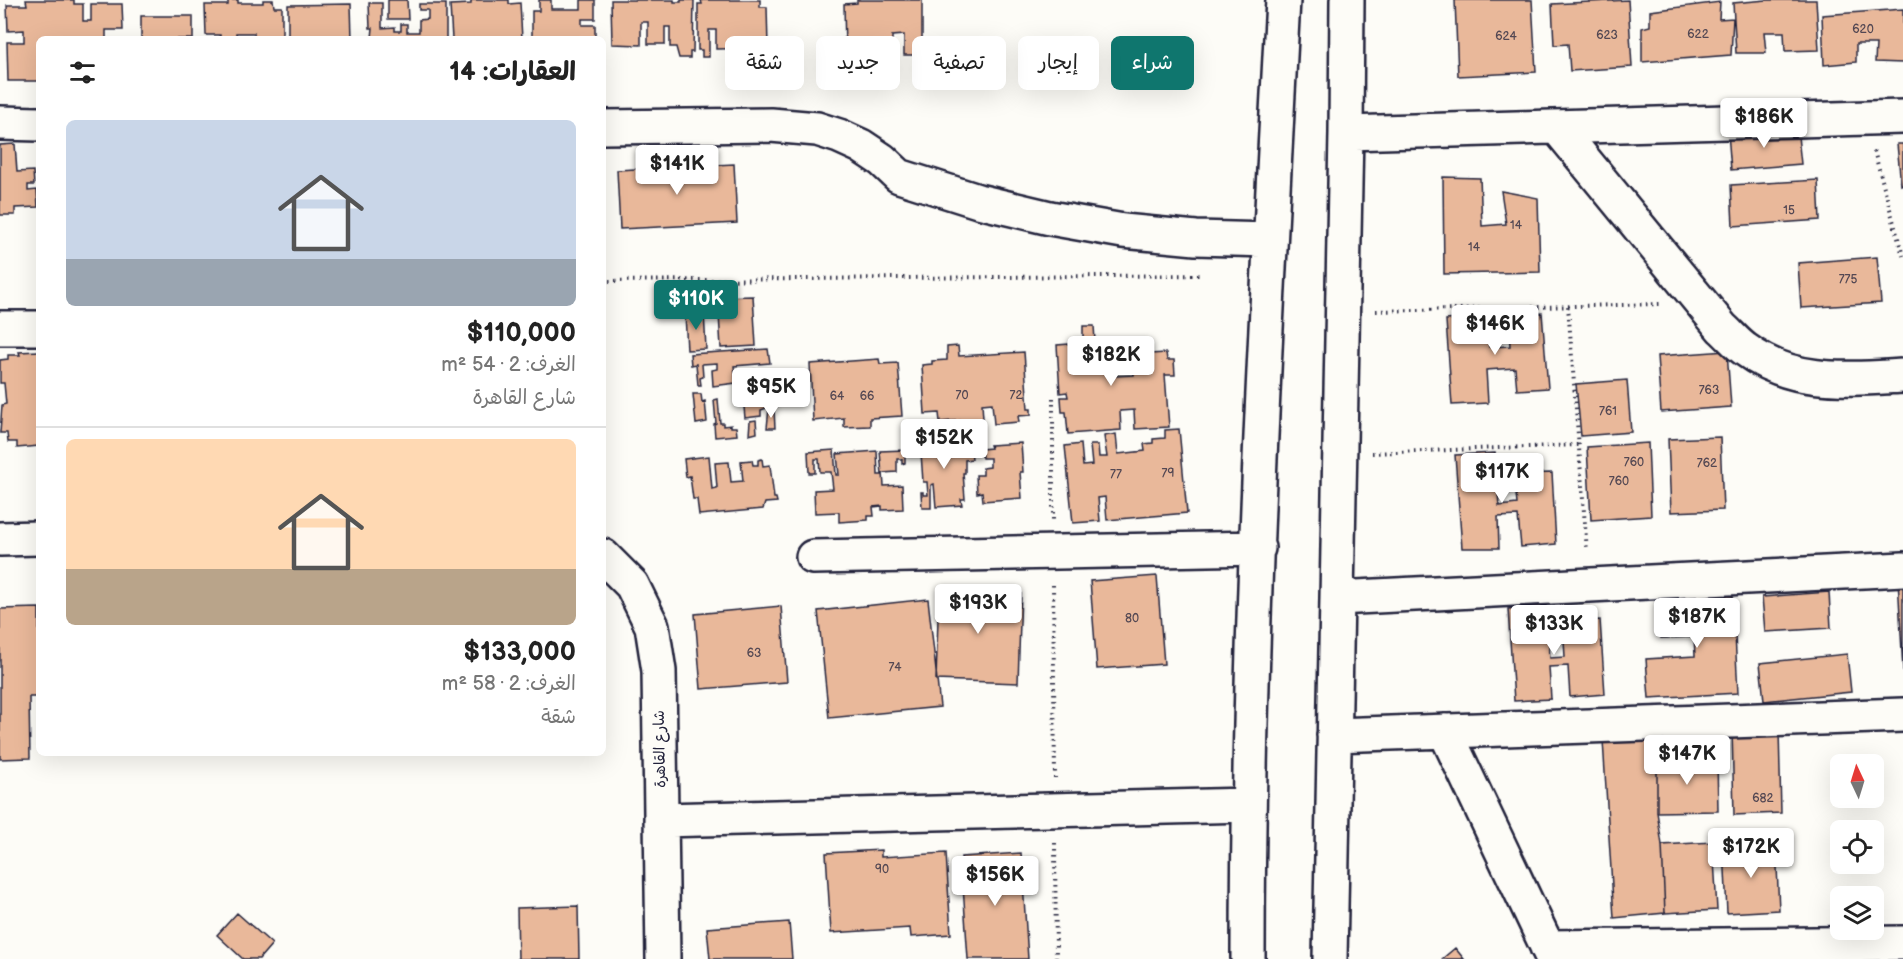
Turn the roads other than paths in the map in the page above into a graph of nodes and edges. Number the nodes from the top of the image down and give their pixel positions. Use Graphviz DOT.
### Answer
graph roads {
  1 [pos="1283,0"];
  2 [pos="1347,0"];
  3 [pos="1903,117"];
  4 [pos="0,123"];
  5 [pos="36,124"];
  6 [pos="606,127"];
  7 [pos="1557,127"];
  8 [pos="1346,133"];
  9 [pos="1270,240"];
  10 [pos="0,328"];
  11 [pos="36,328"];
  12 [pos="1903,376"];
  13 [pos="36,538"];
  14 [pos="0,539"];
  15 [pos="1258,548"];
  16 [pos="813,557"];
  17 [pos="606,559"];
  18 [pos="1903,568"];
  19 [pos="1337,598"];
  20 [pos="1903,715"];
  21 [pos="1445,731"];
  22 [pos="1334,735"];
  23 [pos="1248,805"];
  24 [pos="661,820"];
  25 [pos="1903,943"];
  26 [pos="1804,951"];
  27 [pos="1550,953"];
  28 [pos="663,959"];
  29 [pos="1248,959"];
  30 [pos="1330,959"];
  1 -- 9 [label="street"];
  2 -- 8 [label="street"];
  3 -- 7 [label="street"];
  4 -- 5 [label="street"];
  6 -- 9 [label="street"];
  7 -- 8 [label="street"];
  7 -- 12 [label="street"];
  8 -- 19 [label="street"];
  9 -- 15 [label="street"];
  10 -- 11 [label="street"];
  13 -- 14 [label="street"];
  15 -- 16 [label="street"];
  15 -- 23 [label="street"];
  17 -- 24 [label="street, شارع القاهرة"];
  18 -- 19 [label="street"];
  19 -- 22 [label="street"];
  20 -- 21 [label="street"];
  21 -- 22 [label="street"];
  21 -- 27 [label="street"];
  22 -- 30 [label="street"];
  23 -- 24 [label="street"];
  23 -- 29 [label="street"];
  24 -- 28 [label="street, شارع القاهرة"];
  25 -- 26 [label="street"];
  26 -- 27 [label="street"];
}
